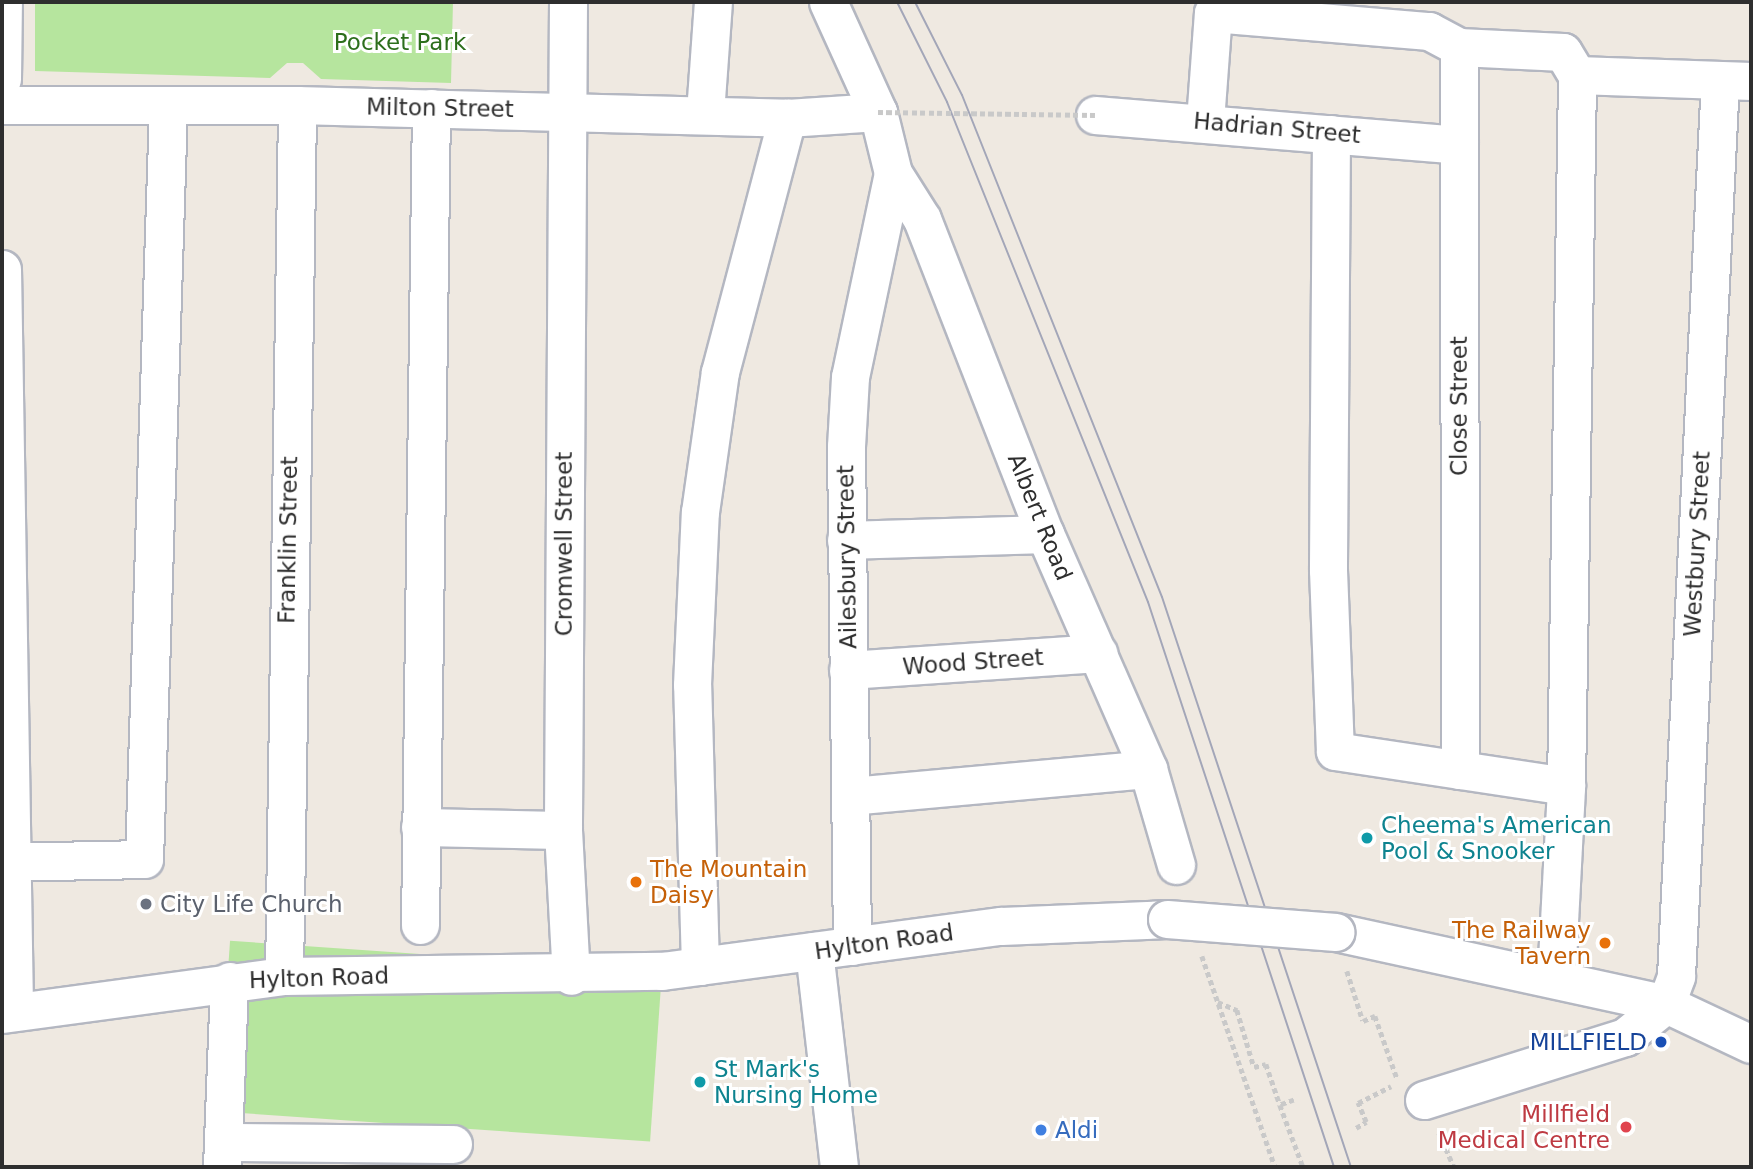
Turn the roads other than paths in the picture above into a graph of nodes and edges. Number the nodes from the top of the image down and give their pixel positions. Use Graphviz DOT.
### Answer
graph roads {
  1 [pos="3,2"];
  2 [pos="568,2"];
  3 [pos="713,2"];
  4 [pos="828,2"];
  5 [pos="1459,47"];
  6 [pos="1577,75"];
  7 [pos="2,79"];
  8 [pos="1736,81"];
  9 [pos="2,105"];
  10 [pos="296,105"];
  11 [pos="168,106"];
  12 [pos="431,108"];
  13 [pos="567,112"];
  14 [pos="878,112"];
  15 [pos="705,113"];
  16 [pos="1095,115"];
  17 [pos="787,118"];
  18 [pos="1205,121"];
  19 [pos="1331,134"];
  20 [pos="1458,145"];
  21 [pos="893,173"];
  22 [pos="2,269"];
  23 [pos="2,347"];
  24 [pos="1045,534"];
  25 [pos="846,540"];
  26 [pos="1098,653"];
  27 [pos="848,670"];
  28 [pos="1148,769"];
  29 [pos="1460,770"];
  30 [pos="1566,786"];
  31 [pos="851,796"];
  32 [pos="420,827"];
  33 [pos="563,830"];
  34 [pos="7,861"];
  35 [pos="1176,865"];
  36 [pos="420,925"];
  37 [pos="852,946"];
  38 [pos="814,951"];
  39 [pos="700,966"];
  40 [pos="571,975"];
  41 [pos="284,976"];
  42 [pos="1556,979"];
  43 [pos="229,981"];
  44 [pos="1666,1004"];
  45 [pos="8,1013"];
  46 [pos="1751,1044"];
  47 [pos="1411,1091"];
  48 [pos="453,1144"];
  49 [pos="224,1155"];
  50 [pos="839,1167"];
  1 -- 7 [label="street"];
  2 -- 13 [label="street, Cromwell Street"];
  3 -- 15 [label="street"];
  4 -- 14 [label="street"];
  5 -- 6 [label="street"];
  5 -- 18 [label="street"];
  5 -- 20 [label="street, Close Street"];
  6 -- 8 [label="street"];
  6 -- 30 [label="street"];
  8 -- 44 [label="street, Westbury Street"];
  9 -- 11 [label="street, Milton Street"];
  10 -- 11 [label="street, Milton Street"];
  10 -- 12 [label="street, Milton Street"];
  10 -- 41 [label="street, Franklin Street"];
  11 -- 34 [label="street"];
  12 -- 13 [label="street, Milton Street"];
  12 -- 32 [label="street"];
  13 -- 15 [label="street, Milton Street"];
  13 -- 33 [label="street, Cromwell Street"];
  14 -- 17 [label="street, Milton Street"];
  14 -- 21 [label="street"];
  15 -- 17 [label="street, Milton Street"];
  16 -- 18 [label="street, Hadrian Street"];
  17 -- 39 [label="street"];
  18 -- 19 [label="street, Hadrian Street"];
  19 -- 20 [label="street, Hadrian Street"];
  19 -- 29 [label="street"];
  20 -- 29 [label="street, Close Street"];
  21 -- 24 [label="street, Albert Road"];
  21 -- 25 [label="street, Ailesbury Street"];
  22 -- 23 [label="street"];
  23 -- 34 [label="street"];
  24 -- 25 [label="street"];
  24 -- 26 [label="street, Albert Road"];
  25 -- 27 [label="street, Ailesbury Street"];
  26 -- 27 [label="street, Wood Street"];
  26 -- 28 [label="street, Albert Road"];
  27 -- 31 [label="street, Ailesbury Street"];
  28 -- 31 [label="street"];
  28 -- 35 [label="street, Albert Road"];
  29 -- 30 [label="street"];
  30 -- 42 [label="street"];
  31 -- 37 [label="street, Ailesbury Street"];
  32 -- 33 [label="street"];
  32 -- 36 [label="street"];
  33 -- 40 [label="street, Cromwell Street"];
  34 -- 45 [label="street"];
  37 -- 38 [label="street, Hylton Road"];
  37 -- 42 [label="street, Hylton Road, bridge"];
  38 -- 39 [label="street, Hylton Road"];
  38 -- 50 [label="street"];
  39 -- 40 [label="street, Hylton Road"];
  40 -- 41 [label="street, Hylton Road"];
  41 -- 43 [label="street, Hylton Road"];
  42 -- 44 [label="street, Hylton Road"];
  43 -- 45 [label="street, Hylton Road"];
  43 -- 49 [label="street"];
  44 -- 46 [label="street, Hylton Road"];
  44 -- 47 [label="street"];
  48 -- 49 [label="street"];
}
